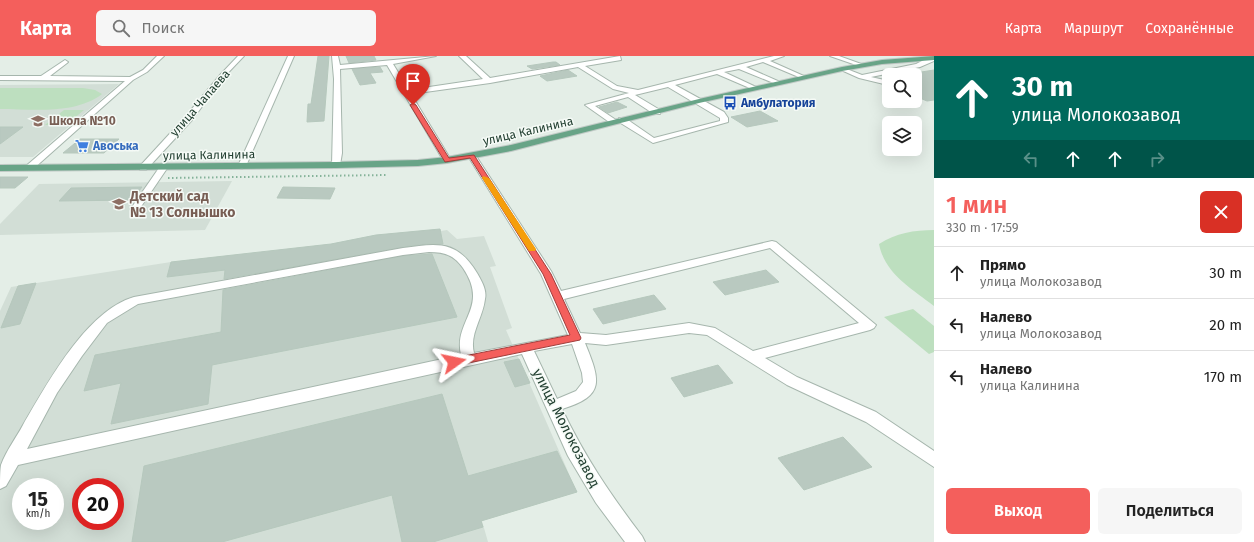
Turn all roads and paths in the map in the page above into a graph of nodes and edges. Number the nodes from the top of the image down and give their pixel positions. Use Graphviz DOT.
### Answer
graph roads {
  1 [pos="160,56"];
  2 [pos="241,56"];
  3 [pos="291,56"];
  4 [pos="335,56"];
  5 [pos="433,56"];
  6 [pos="462,56"];
  7 [pos="780,56"];
  8 [pos="833,56"];
  9 [pos="618,58"];
  10 [pos="933,58"];
  11 [pos="763,60"];
  12 [pos="65,62"];
  13 [pos="389,63"];
  14 [pos="861,65"];
  15 [pos="580,66"];
  16 [pos="740,66"];
  17 [pos="338,67"];
  18 [pos="842,69"];
  19 [pos="718,72"];
  20 [pos="803,77"];
  21 [pos="862,77"];
  22 [pos="0,78"];
  23 [pos="43,78"];
  24 [pos="131,79"];
  25 [pos="490,81"];
  26 [pos="882,82"];
  27 [pos="778,83"];
  28 [pos="669,85"];
  29 [pos="754,88"];
  30 [pos="638,93"];
  31 [pos="406,94"];
  32 [pos="629,95"];
  33 [pos="699,101"];
  34 [pos="657,112"];
  35 [pos="618,121"];
  36 [pos="472,156"];
  37 [pos="447,160"];
  38 [pos="242,166"];
  39 [pos="336,166"];
  40 [pos="164,167"];
  41 [pos="0,168"];
  42 [pos="29,168"];
  43 [pos="143,168"];
  44 [pos="390,174"];
  45 [pos="157,178"];
  46 [pos="135,209"];
  47 [pos="558,296"];
  48 [pos="576,338"];
  49 [pos="526,348"];
  50 [pos="752,356"];
  51 [pos="469,359"];
  52 [pos="553,406"];
  53 [pos="12,459"];
  54 [pos="934,460"];
  55 [pos="0,481"];
  56 [pos="636,542"];
  1 -- 24 [label="street"];
  2 -- 43 [label="street, улица Чапаева"];
  3 -- 38 [label="street"];
  4 -- 17 [label="street"];
  5 -- 13 [label="street"];
  6 -- 25 [label="street"];
  7 -- 11 [label="street"];
  8 -- 14 [label="street"];
  9 -- 15 [label="street"];
  10 -- 14 [label="main road, улица Калинина"];
  10 -- 21 [label="street"];
  11 -- 16 [label="street"];
  11 -- 20 [label="street"];
  12 -- 23 [label="street"];
  13 -- 17 [label="street"];
  13 -- 31 [label="street"];
  14 -- 18 [label="main road, улица Калинина"];
  15 -- 25 [label="street"];
  15 -- 30 [label="street"];
  16 -- 19 [label="street"];
  16 -- 27 [label="street"];
  17 -- 39 [label="street"];
  18 -- 20 [label="main road, улица Калинина"];
  18 -- 21 [label="street"];
  19 -- 28 [label="street"];
  19 -- 29 [label="street"];
  20 -- 27 [label="main road, улица Калинина"];
  21 -- 26 [label="street"];
  22 -- 23 [label="street"];
  23 -- 24 [label="street"];
  24 -- 42 [label="street"];
  25 -- 31 [label="street"];
  27 -- 29 [label="main road, улица Калинина"];
  28 -- 30 [label="street"];
  28 -- 33 [label="street"];
  29 -- 33 [label="main road, улица Калинина"];
  30 -- 32 [label="street"];
  31 -- 37 [label="street"];
  32 -- 34 [label="street"];
  32 -- 35 [label="street"];
  33 -- 34 [label="main road, улица Калинина"];
  33 -- 35 [label="street"];
  34 -- 35 [label="main road, улица Калинина"];
  35 -- 36 [label="main road, улица Калинина"];
  36 -- 37 [label="main road, улица Калинина"];
  36 -- 47 [label="street"];
  37 -- 39 [label="main road, улица Калинина"];
  38 -- 39 [label="main road, улица Калинина"];
  38 -- 40 [label="main road, улица Калинина"];
  40 -- 43 [label="main road, улица Калинина"];
  40 -- 45 [label="street"];
  41 -- 42 [label="main road, улица Калинина"];
  42 -- 43 [label="main road, улица Калинина"];
  44 -- 45 [label="path"];
  45 -- 46 [label="street"];
  47 -- 48 [label="street"];
  47 -- 50 [label="street"];
  48 -- 49 [label="street, улица Молокозавод"];
  48 -- 50 [label="street, улица Молокозавод"];
  48 -- 52 [label="street"];
  49 -- 51 [label="street"];
  49 -- 52 [label="street, улица Молокозавод"];
  50 -- 54 [label="street, улица Молокозавод"];
  51 -- 53 [label="street"];
  51 -- 53 [label="street"];
  52 -- 56 [label="street, улица Молокозавод"];
  53 -- 55 [label="street"];
}
